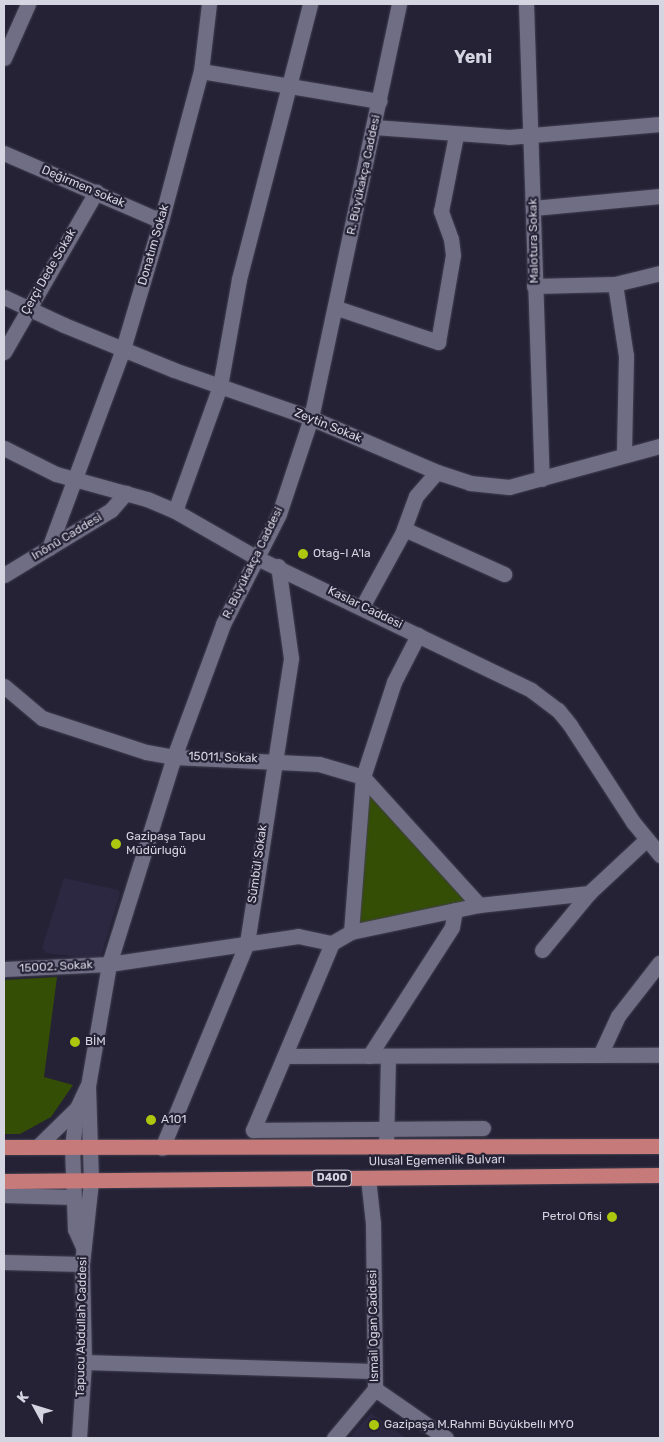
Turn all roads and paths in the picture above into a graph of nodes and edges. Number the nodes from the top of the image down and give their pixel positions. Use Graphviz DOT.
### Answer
graph roads {
  1 [pos="26,4"];
  2 [pos="208,4"];
  3 [pos="310,4"];
  4 [pos="399,4"];
  5 [pos="526,4"];
  6 [pos="4,58"];
  7 [pos="201,71"];
  8 [pos="287,85"];
  9 [pos="380,102"];
  10 [pos="660,124"];
  11 [pos="374,127"];
  12 [pos="456,136"];
  13 [pos="531,136"];
  14 [pos="4,152"];
  15 [pos="96,192"];
  16 [pos="660,196"];
  17 [pos="533,208"];
  18 [pos="161,221"];
  19 [pos="660,272"];
  20 [pos="615,284"];
  21 [pos="534,286"];
  22 [pos="4,296"];
  23 [pos="28,308"];
  24 [pos="337,308"];
  25 [pos="124,349"];
  26 [pos="4,352"];
  27 [pos="220,386"];
  28 [pos="311,418"];
  29 [pos="660,446"];
  30 [pos="4,448"];
  31 [pos="624,455"];
  32 [pos="437,472"];
  33 [pos="542,479"];
  34 [pos="76,481"];
  35 [pos="126,494"];
  36 [pos="175,511"];
  37 [pos="404,529"];
  38 [pos="49,548"];
  39 [pos="258,558"];
  40 [pos="278,566"];
  41 [pos="504,574"];
  42 [pos="4,575"];
  43 [pos="362,606"];
  44 [pos="418,634"];
  45 [pos="4,686"];
  46 [pos="174,757"];
  47 [pos="273,760"];
  48 [pos="363,776"];
  49 [pos="647,839"];
  50 [pos="660,855"];
  51 [pos="589,893"];
  52 [pos="479,905"];
  53 [pos="455,910"];
  54 [pos="352,932"];
  55 [pos="247,943"];
  56 [pos="332,943"];
  57 [pos="542,950"];
  58 [pos="660,962"];
  59 [pos="109,964"];
  60 [pos="4,970"];
  61 [pos="600,1055"];
  62 [pos="660,1055"];
  63 [pos="285,1056"];
  64 [pos="369,1056"];
  65 [pos="388,1056"];
  66 [pos="88,1086"];
  67 [pos="77,1108"];
  68 [pos="386,1128"];
  69 [pos="483,1128"];
  70 [pos="386,1145"];
  71 [pos="660,1146"];
  72 [pos="4,1147"];
  73 [pos="37,1147"];
  74 [pos="72,1147"];
  75 [pos="92,1147"];
  76 [pos="162,1148"];
  77 [pos="660,1175"];
  78 [pos="368,1178"];
  79 [pos="4,1181"];
  80 [pos="72,1181"];
  81 [pos="91,1181"];
  82 [pos="4,1196"];
  83 [pos="73,1197"];
  84 [pos="83,1247"];
  85 [pos="4,1262"];
  86 [pos="82,1264"];
  87 [pos="84,1362"];
  88 [pos="373,1371"];
  89 [pos="375,1389"];
  90 [pos="79,1438"];
  91 [pos="334,1438"];
  92 [pos="446,1438"];
  1 -- 6 [label="street"];
  2 -- 7 [label="street, Donatım Sokak"];
  3 -- 8 [label="street"];
  4 -- 9 [label="street, R. Büyükakça Caddesi"];
  5 -- 13 [label="street, Malotura Sokak"];
  7 -- 8 [label="street"];
  7 -- 18 [label="street, Donatım Sokak"];
  8 -- 9 [label="street"];
  8 -- 27 [label="street"];
  9 -- 11 [label="street, R. Büyükakça Caddesi"];
  10 -- 13 [label="street"];
  11 -- 12 [label="street"];
  11 -- 24 [label="street, R. Büyükakça Caddesi"];
  12 -- 13 [label="street"];
  12 -- 24 [label="street"];
  13 -- 17 [label="street, Malotura Sokak"];
  14 -- 15 [label="street, Değirmen sokak"];
  15 -- 18 [label="street, Değirmen sokak"];
  15 -- 23 [label="street, Çerçi Dede Sokak"];
  16 -- 17 [label="street"];
  17 -- 21 [label="street, Malotura Sokak"];
  18 -- 25 [label="street, Donatım Sokak"];
  19 -- 20 [label="street"];
  20 -- 21 [label="street"];
  20 -- 31 [label="street"];
  21 -- 33 [label="street, Malotura Sokak"];
  22 -- 23 [label="street, Zeytin Sokak"];
  23 -- 25 [label="street, Zeytin Sokak"];
  23 -- 26 [label="street, Çerçi Dede Sokak"];
  24 -- 28 [label="street, R. Büyükakça Caddesi"];
  25 -- 27 [label="street, Zeytin Sokak"];
  25 -- 34 [label="street, Donatım Sokak"];
  27 -- 28 [label="street, Zeytin Sokak"];
  27 -- 36 [label="street"];
  28 -- 32 [label="street, Zeytin Sokak"];
  28 -- 39 [label="street, R. Büyükakça Caddesi"];
  29 -- 31 [label="street, Zeytin Sokak"];
  30 -- 34 [label="street, Kaslar Caddesi"];
  31 -- 33 [label="street, Zeytin Sokak"];
  32 -- 33 [label="street, Zeytin Sokak"];
  32 -- 37 [label="street"];
  34 -- 35 [label="street, Kaslar Caddesi"];
  34 -- 38 [label="street, Donatım Sokak"];
  35 -- 36 [label="street, Kaslar Caddesi"];
  35 -- 38 [label="street, Inönü Caddesi"];
  36 -- 39 [label="street, Kaslar Caddesi"];
  37 -- 41 [label="street"];
  37 -- 43 [label="street"];
  38 -- 42 [label="street, Inönü Caddesi"];
  39 -- 40 [label="street, Kaslar Caddesi"];
  39 -- 46 [label="street, R. Büyükakça Caddesi"];
  40 -- 43 [label="street, Kaslar Caddesi"];
  40 -- 47 [label="street, Sümbül Sokak"];
  43 -- 44 [label="street, Kaslar Caddesi"];
  44 -- 48 [label="street"];
  44 -- 49 [label="street, Kaslar Caddesi"];
  45 -- 46 [label="street, 15011. Sokak"];
  46 -- 47 [label="street, 15011. Sokak"];
  46 -- 59 [label="street, R. Büyükakça Caddesi"];
  47 -- 48 [label="street, 15011. Sokak"];
  47 -- 55 [label="street, Sümbül Sokak"];
  48 -- 52 [label="street"];
  48 -- 54 [label="street"];
  49 -- 50 [label="street, Kaslar Caddesi"];
  49 -- 51 [label="street"];
  51 -- 52 [label="street"];
  51 -- 57 [label="street"];
  52 -- 53 [label="street"];
  53 -- 54 [label="street"];
  53 -- 64 [label="street"];
  54 -- 56 [label="street"];
  55 -- 56 [label="street, 15002. Sokak"];
  55 -- 59 [label="street, 15002. Sokak"];
  55 -- 76 [label="street, Sümbül Sokak"];
  56 -- 63 [label="street"];
  58 -- 61 [label="street"];
  59 -- 60 [label="street, 15002. Sokak"];
  59 -- 66 [label="street, R. Büyükakça Caddesi"];
  61 -- 62 [label="street"];
  61 -- 65 [label="street"];
  63 -- 64 [label="street"];
  63 -- 68 [label="street"];
  64 -- 65 [label="street"];
  65 -- 68 [label="street"];
  66 -- 67 [label="street, R. Büyükakça Caddesi"];
  66 -- 75 [label="street, R. Büyükakça Caddesi"];
  67 -- 73 [label="street"];
  67 -- 74 [label="street, R. Büyükakça Caddesi"];
  68 -- 69 [label="street"];
  68 -- 70 [label="street"];
  70 -- 71 [label="highway, Ulusal Egemenlik Bulvarı"];
  70 -- 76 [label="highway, Ulusal Egemenlik Bulvarı"];
  72 -- 73 [label="highway, Ulusal Egemenlik Bulvarı"];
  73 -- 74 [label="highway, Ulusal Egemenlik Bulvarı"];
  74 -- 75 [label="highway, Ulusal Egemenlik Bulvarı"];
  74 -- 80 [label="street, R. Büyükakça Caddesi"];
  75 -- 76 [label="highway, Ulusal Egemenlik Bulvarı"];
  75 -- 81 [label="street, R. Büyükakça Caddesi"];
  77 -- 78 [label="highway, Ulusal Egemenlik Bulvarı / D400"];
  78 -- 81 [label="highway, Ulusal Egemenlik Bulvarı / D400"];
  78 -- 88 [label="street, Ismail Ogan Caddesi"];
  79 -- 80 [label="highway, Ulusal Egemenlik Bulvarı / D400"];
  80 -- 81 [label="highway, Ulusal Egemenlik Bulvarı / D400"];
  80 -- 83 [label="street, Tapucu Abdullah Caddesi"];
  81 -- 84 [label="street, Tapucu Abdullah Caddesi"];
  82 -- 83 [label="street"];
  83 -- 84 [label="street, Tapucu Abdullah Caddesi"];
  84 -- 86 [label="street, Tapucu Abdullah Caddesi"];
  85 -- 86 [label="street"];
  86 -- 87 [label="street, Tapucu Abdullah Caddesi"];
  87 -- 88 [label="street"];
  87 -- 90 [label="street, Tapucu Abdullah Caddesi"];
  88 -- 89 [label="street, Ismail Ogan Caddesi"];
  89 -- 91 [label="street"];
  89 -- 92 [label="street, Ismail Ogan Caddesi"];
}
